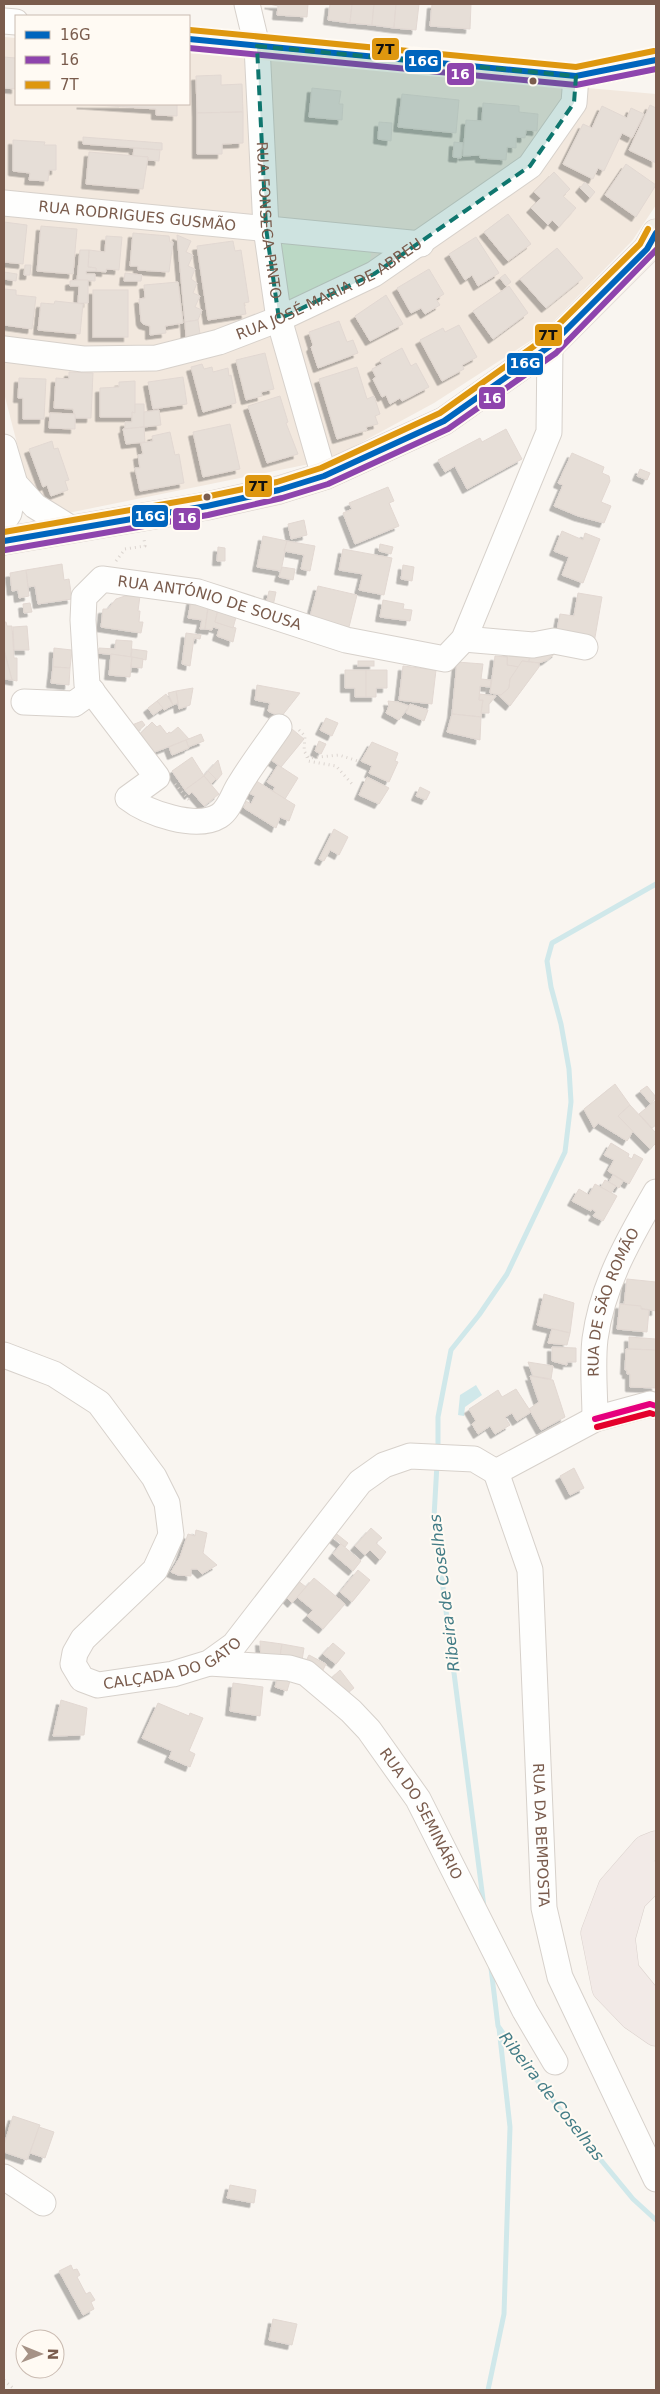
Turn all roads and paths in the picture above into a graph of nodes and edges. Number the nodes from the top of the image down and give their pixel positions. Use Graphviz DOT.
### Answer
graph roads {
  1 [pos="247,4"];
  2 [pos="190,39"];
  3 [pos="257,46"];
  4 [pos="656,60"];
  5 [pos="576,76"];
  6 [pos="4,203"];
  7 [pos="266,228"];
  8 [pos="656,233"];
  9 [pos="421,244"];
  10 [pos="279,319"];
  11 [pos="550,346"];
  12 [pos="4,349"];
  13 [pos="4,447"];
  14 [pos="324,476"];
  15 [pos="14,484"];
  16 [pos="4,521"];
  17 [pos="72,529"];
  18 [pos="4,540"];
  19 [pos="145,546"];
  20 [pos="125,549"];
  21 [pos="464,639"];
  22 [pos="585,648"];
  23 [pos="92,691"];
  24 [pos="24,702"];
  25 [pos="278,727"];
  26 [pos="307,756"];
  27 [pos="358,761"];
  28 [pos="174,781"];
  29 [pos="352,784"];
  30 [pos="182,791"];
  31 [pos="656,1192"];
  32 [pos="4,1355"];
  33 [pos="656,1406"];
  34 [pos="595,1419"];
  35 [pos="496,1472"];
  36 [pos="209,1663"];
  37 [pos="656,1845"];
  38 [pos="656,1875"];
  39 [pos="656,2009"];
  40 [pos="656,2032"];
  41 [pos="555,2062"];
  42 [pos="4,2177"];
  43 [pos="656,2180"];
  44 [pos="43,2203"];
  45 [pos="4,2380"];
  46 [pos="15,2390"];
  1 -- 3 [label="street, RUA FONSECA PINTO"];
  2 -- 3 [label="street"];
  3 -- 5 [label="street"];
  3 -- 7 [label="street, RUA FONSECA PINTO"];
  4 -- 5 [label="street"];
  5 -- 9 [label="street, RUA JOSÉ MARIA DE ABREU"];
  6 -- 7 [label="street, RUA RODRIGUES GUSMÃO"];
  7 -- 9 [label="street, RUA RODRIGUES GUSMÃO"];
  7 -- 10 [label="street, RUA FONSECA PINTO"];
  8 -- 11 [label="main road"];
  9 -- 10 [label="street, RUA JOSÉ MARIA DE ABREU"];
  10 -- 12 [label="street, RUA JOSÉ MARIA DE ABREU"];
  10 -- 14 [label="street, RUA FONSECA PINTO"];
  11 -- 14 [label="main road"];
  11 -- 21 [label="street, RUA ANTÓNIO DE SOUSA"];
  13 -- 15 [label="street"];
  14 -- 17 [label="main road"];
  15 -- 16 [label="street"];
  15 -- 17 [label="street"];
  17 -- 18 [label="main road"];
  19 -- 20 [label="path"];
  21 -- 22 [label="street"];
  21 -- 23 [label="street, RUA ANTÓNIO DE SOUSA"];
  23 -- 24 [label="street"];
  23 -- 25 [label="street, RUA ANTÓNIO DE SOUSA"];
  25 -- 26 [label="path"];
  26 -- 27 [label="path"];
  26 -- 29 [label="path"];
  28 -- 30 [label="path"];
  31 -- 34 [label="street, RUA DE SÃO ROMÃO"];
  32 -- 36 [label="street, CALÇADA DO GATO"];
  33 -- 34 [label="street"];
  34 -- 35 [label="street"];
  35 -- 36 [label="street, CALÇADA DO GATO"];
  35 -- 43 [label="street, RUA DA BEMPOSTA"];
  36 -- 41 [label="street, RUA DO SEMINÁRIO"];
  37 -- 40 [label="highway"];
  38 -- 39 [label="highway"];
  42 -- 44 [label="street"];
  45 -- 46 [label="path"];
}
